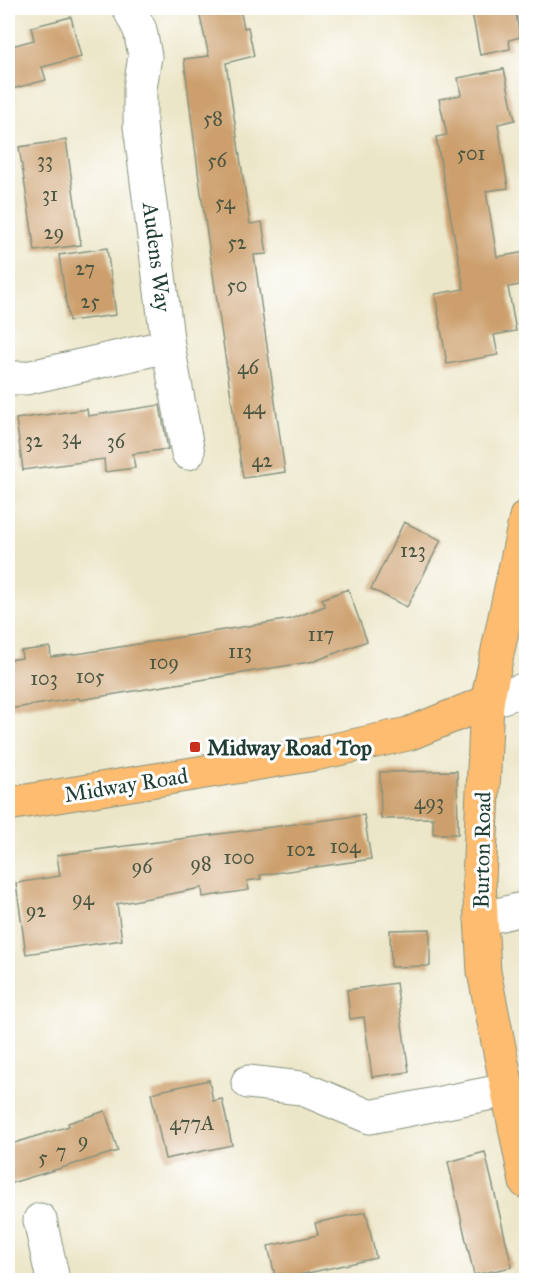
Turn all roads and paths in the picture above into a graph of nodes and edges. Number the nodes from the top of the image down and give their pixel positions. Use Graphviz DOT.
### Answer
graph roads {
  1 [pos="129,8"];
  2 [pos="168,346"];
  3 [pos="8,378"];
  4 [pos="188,453"];
  5 [pos="526,518"];
  6 [pos="526,689"];
  7 [pos="487,702"];
  8 [pos="8,804"];
  9 [pos="526,908"];
  10 [pos="481,919"];
  11 [pos="248,1082"];
  12 [pos="507,1090"];
  13 [pos="526,1182"];
  14 [pos="40,1220"];
  15 [pos="53,1281"];
  1 -- 2 [label="street, Audens Way"];
  2 -- 3 [label="street"];
  2 -- 4 [label="street, Audens Way"];
  5 -- 7 [label="main road, Burton Road"];
  6 -- 7 [label="street"];
  7 -- 8 [label="main road, Midway Road"];
  7 -- 10 [label="main road, Burton Road"];
  9 -- 10 [label="street"];
  10 -- 12 [label="main road, Burton Road"];
  11 -- 12 [label="street"];
  12 -- 13 [label="main road, Burton Road"];
  14 -- 15 [label="street"];
}
